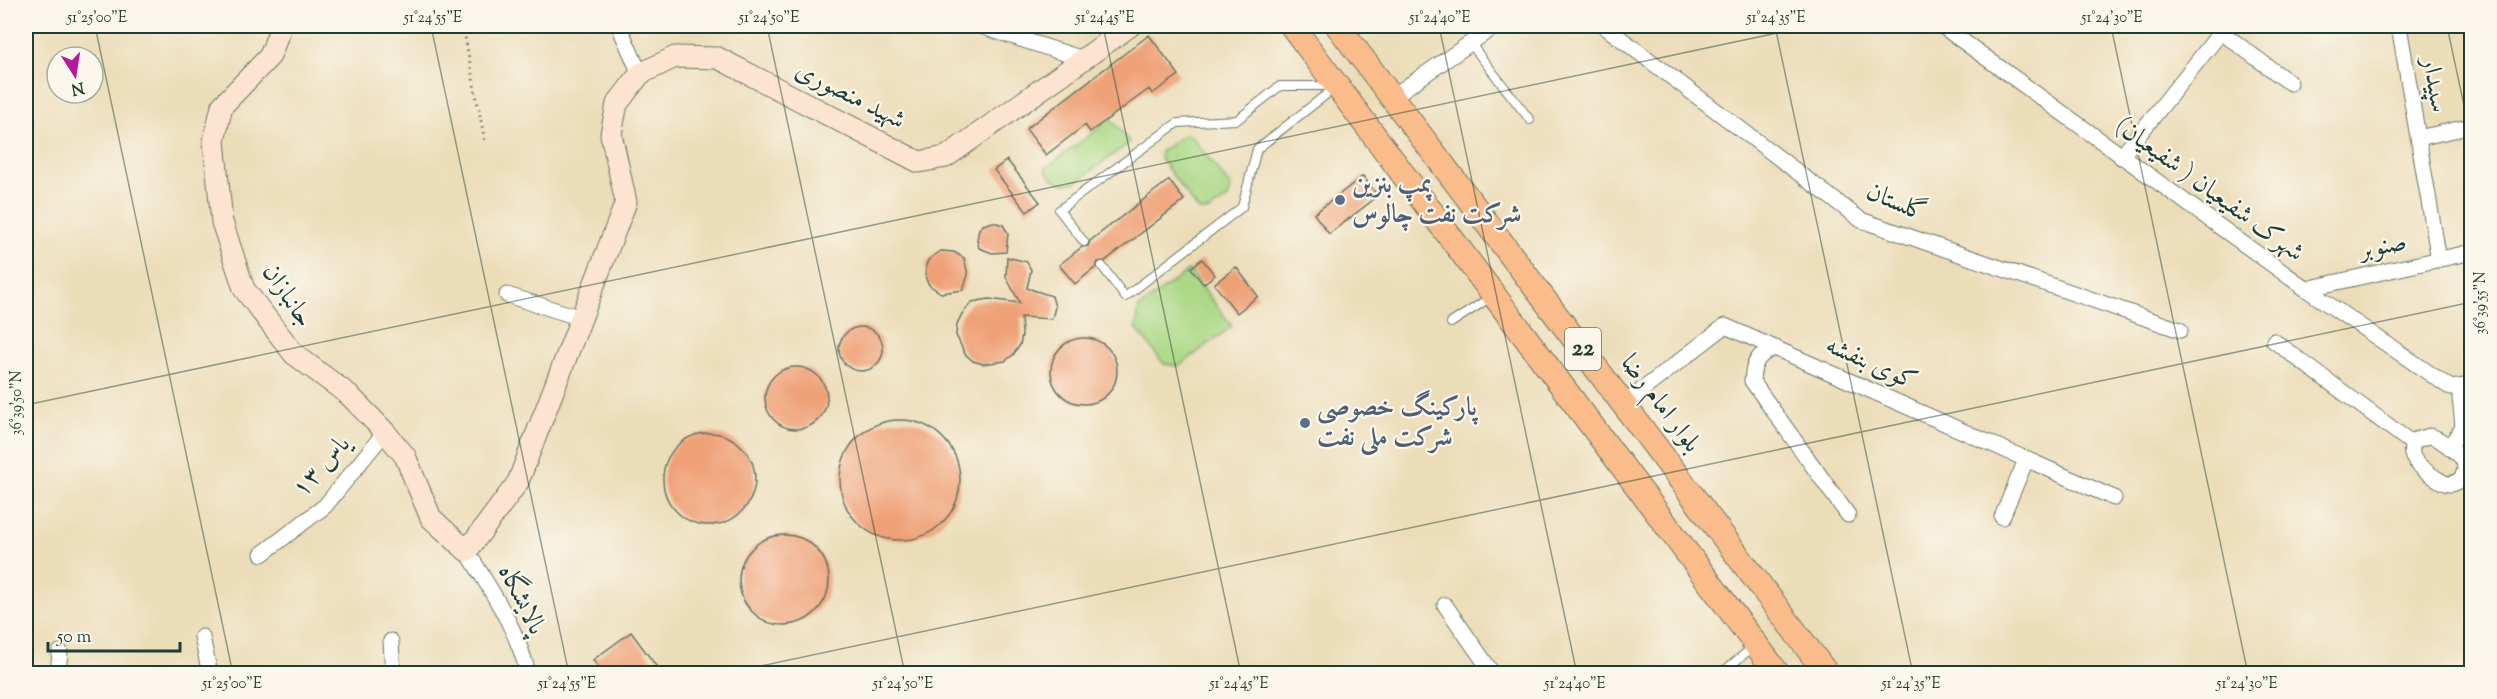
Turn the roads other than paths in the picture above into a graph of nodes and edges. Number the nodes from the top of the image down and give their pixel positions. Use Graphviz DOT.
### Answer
graph roads {
  1 [pos="281,26"];
  2 [pos="619,26"];
  3 [pos="980,26"];
  4 [pos="1130,26"];
  5 [pos="1292,26"];
  6 [pos="1338,26"];
  7 [pos="1495,26"];
  8 [pos="1604,26"];
  9 [pos="1942,26"];
  10 [pos="2399,26"];
  11 [pos="1470,42"];
  12 [pos="1083,59"];
  13 [pos="1366,63"];
  14 [pos="640,74"];
  15 [pos="2290,83"];
  16 [pos="1337,86"];
  17 [pos="1392,97"];
  18 [pos="1530,120"];
  19 [pos="2472,126"];
  20 [pos="2418,138"];
  21 [pos="2121,157"];
  22 [pos="1084,242"];
  23 [pos="2472,252"];
  24 [pos="2439,260"];
  25 [pos="1102,266"];
  26 [pos="1525,272"];
  27 [pos="2306,289"];
  28 [pos="507,294"];
  29 [pos="1495,295"];
  30 [pos="581,318"];
  31 [pos="1451,323"];
  32 [pos="2180,330"];
  33 [pos="2274,341"];
  34 [pos="1776,348"];
  35 [pos="2461,387"];
  36 [pos="1624,404"];
  37 [pos="386,432"];
  38 [pos="2413,444"];
  39 [pos="2448,447"];
  40 [pos="2026,459"];
  41 [pos="2114,498"];
  42 [pos="1848,514"];
  43 [pos="2002,517"];
  44 [pos="467,551"];
  45 [pos="262,554"];
  46 [pos="1445,605"];
  47 [pos="202,637"];
  48 [pos="391,641"];
  49 [pos="1756,644"];
  50 [pos="60,652"];
  51 [pos="58,674"];
  52 [pos="210,674"];
  53 [pos="393,674"];
  54 [pos="528,674"];
  55 [pos="1493,674"];
  56 [pos="1720,674"];
  57 [pos="1778,674"];
  58 [pos="1827,674"];
  1 -- 37 [label="street, جانبازان"];
  2 -- 14 [label="street"];
  3 -- 12 [label="street"];
  4 -- 12 [label="street, شهید منصوری"];
  5 -- 16 [label="main road"];
  6 -- 13 [label="main road, بلوار امام رضا / 22"];
  7 -- 11 [label="street"];
  8 -- 32 [label="street, گلستان"];
  9 -- 21 [label="street, شهرک شفیعیان ( شفیعیان)"];
  10 -- 20 [label="street, سپیدار"];
  11 -- 17 [label="street"];
  11 -- 18 [label="lane"];
  12 -- 14 [label="street, شهید منصوری"];
  13 -- 16 [label="main road"];
  13 -- 17 [label="main road, بلوار امام رضا / 22"];
  14 -- 30 [label="street, شهید منصوری"];
  15 -- 21 [label="street"];
  16 -- 22 [label="lane"];
  16 -- 25 [label="lane"];
  16 -- 29 [label="main road"];
  17 -- 26 [label="main road, بلوار امام رضا / 22"];
  19 -- 20 [label="street"];
  20 -- 24 [label="street, سپیدار"];
  21 -- 27 [label="street, شهرک شفیعیان ( شفیعیان)"];
  23 -- 24 [label="street, صنوبر"];
  24 -- 27 [label="street, صنوبر"];
  26 -- 29 [label="main road"];
  26 -- 36 [label="main road, بلوار امام رضا / 22"];
  27 -- 35 [label="street, شهرک شفیعیان ( شفیعیان)"];
  28 -- 30 [label="street"];
  29 -- 31 [label="lane"];
  29 -- 49 [label="main road"];
  30 -- 44 [label="street, شهید منصوری"];
  33 -- 38 [label="street"];
  34 -- 36 [label="street, کوی بنفشه"];
  34 -- 40 [label="street, کوی بنفشه"];
  34 -- 42 [label="street"];
  35 -- 39 [label="street"];
  36 -- 58 [label="main road, بلوار امام رضا / 22"];
  37 -- 44 [label="street, جانبازان"];
  37 -- 45 [label="street, یاس ۱۳"];
  38 -- 39 [label="street"];
  38 -- 39 [label="street"];
  40 -- 41 [label="street, کوی بنفشه"];
  40 -- 43 [label="street"];
  44 -- 54 [label="street, پالایشگاه"];
  46 -- 55 [label="street"];
  47 -- 52 [label="street"];
  48 -- 53 [label="street"];
  49 -- 56 [label="lane"];
  49 -- 57 [label="main road"];
  50 -- 51 [label="street"];
}
